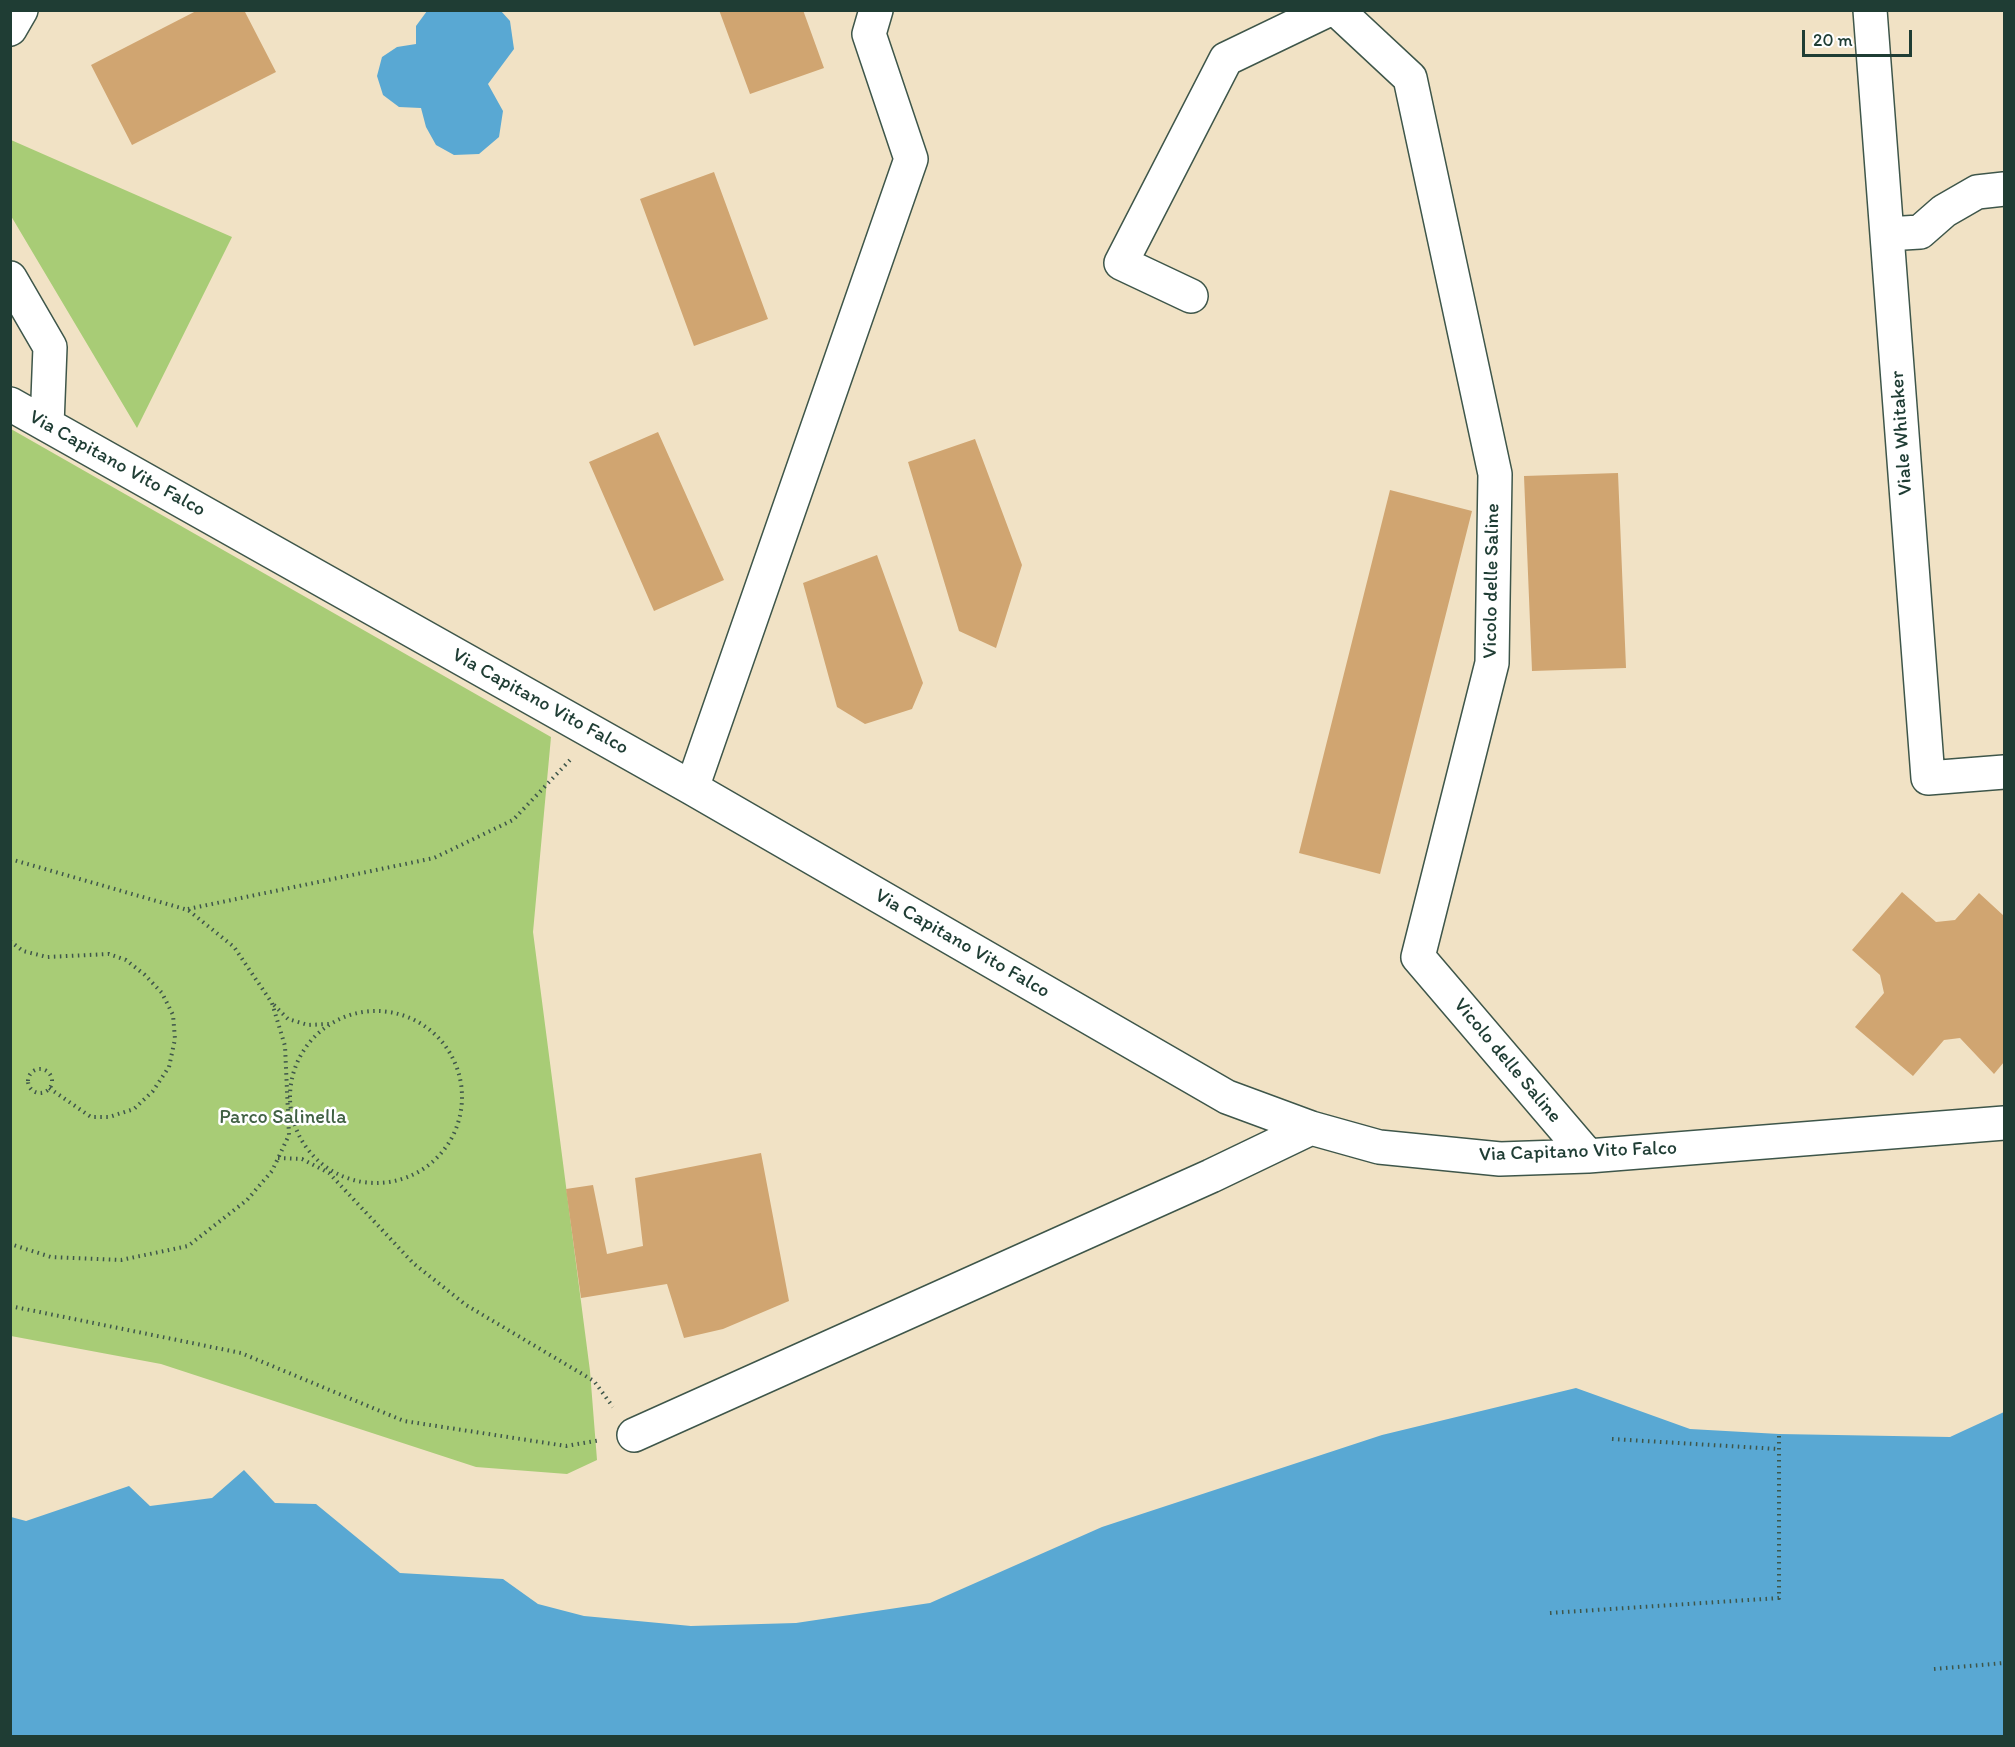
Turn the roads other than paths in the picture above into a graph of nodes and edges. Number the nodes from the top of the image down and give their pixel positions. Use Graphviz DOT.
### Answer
graph roads {
  1 [pos="21,10"];
  2 [pos="876,10"];
  3 [pos="1328,10"];
  4 [pos="1337,10"];
  5 [pos="1870,10"];
  6 [pos="10,29"];
  7 [pos="2004,189"];
  8 [pos="1887,234"];
  9 [pos="10,278"];
  10 [pos="1191,296"];
  11 [pos="10,404"];
  12 [pos="47,425"];
  13 [pos="2004,772"];
  14 [pos="692,788"];
  15 [pos="2004,1123"];
  16 [pos="1311,1128"];
  17 [pos="1588,1156"];
  18 [pos="634,1435"];
  1 -- 6 [label="street"];
  2 -- 14 [label="street"];
  3 -- 10 [label="street"];
  4 -- 17 [label="street, Vicolo delle Saline"];
  5 -- 8 [label="street, Viale Whitaker"];
  7 -- 8 [label="street"];
  8 -- 13 [label="street, Viale Whitaker"];
  9 -- 12 [label="street"];
  11 -- 12 [label="street, Via Capitano Vito Falco"];
  12 -- 14 [label="street, Via Capitano Vito Falco"];
  14 -- 16 [label="street, Via Capitano Vito Falco"];
  15 -- 17 [label="street, Via Capitano Vito Falco"];
  16 -- 17 [label="street, Via Capitano Vito Falco"];
  16 -- 18 [label="street"];
}
